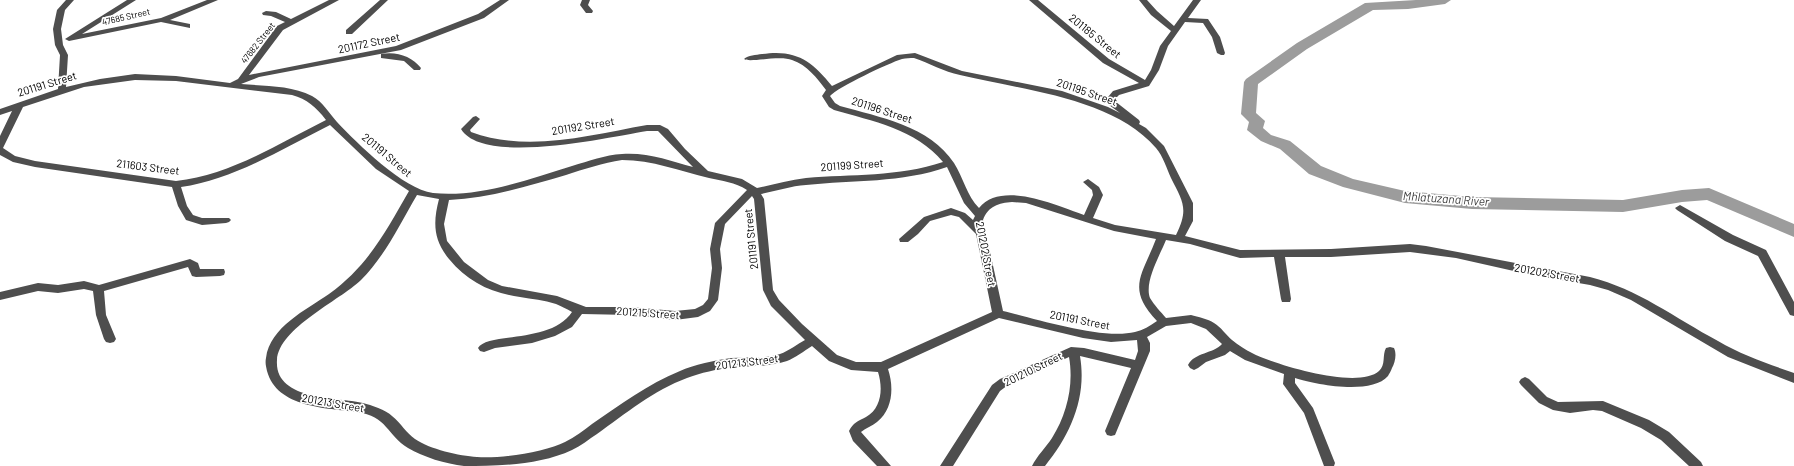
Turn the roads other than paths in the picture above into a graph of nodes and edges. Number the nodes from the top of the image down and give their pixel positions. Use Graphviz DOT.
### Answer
graph roads {
  1 [pos="70,0"];
  2 [pos="132,0"];
  3 [pos="214,0"];
  4 [pos="335,0"];
  5 [pos="384,0"];
  6 [pos="586,0"];
  7 [pos="1033,0"];
  8 [pos="1143,0"];
  9 [pos="1197,0"];
  10 [pos="502,1"];
  11 [pos="589,11"];
  12 [pos="266,13"];
  13 [pos="164,19"];
  14 [pos="1182,20"];
  15 [pos="291,22"];
  16 [pos="187,26"];
  17 [pos="1174,30"];
  18 [pos="349,32"];
  19 [pos="69,39"];
  20 [pos="59,45"];
  21 [pos="1221,53"];
  22 [pos="364,56"];
  23 [pos="900,57"];
  24 [pos="748,59"];
  25 [pos="417,68"];
  26 [pos="242,80"];
  27 [pos="1146,84"];
  28 [pos="230,86"];
  29 [pos="62,90"];
  30 [pos="831,90"];
  31 [pos="19,105"];
  32 [pos="0,112"];
  33 [pos="476,119"];
  34 [pos="331,121"];
  35 [pos="1143,130"];
  36 [pos="0,146"];
  37 [pos="0,150"];
  38 [pos="949,163"];
  39 [pos="706,173"];
  40 [pos="1088,182"];
  41 [pos="176,184"];
  42 [pos="414,191"];
  43 [pos="755,191"];
  44 [pos="445,196"];
  45 [pos="1680,208"];
  46 [pos="979,214"];
  47 [pos="1086,219"];
  48 [pos="226,220"];
  49 [pos="979,230"];
  50 [pos="1162,237"];
  51 [pos="1179,238"];
  52 [pos="904,239"];
  53 [pos="1279,254"];
  54 [pos="220,272"];
  55 [pos="98,289"];
  56 [pos="0,296"];
  57 [pos="1286,299"];
  58 [pos="580,310"];
  59 [pos="1794,312"];
  60 [pos="998,314"];
  61 [pos="1164,322"];
  62 [pos="1140,336"];
  63 [pos="110,339"];
  64 [pos="813,340"];
  65 [pos="1230,344"];
  66 [pos="484,348"];
  67 [pos="1074,351"];
  68 [pos="1390,351"];
  69 [pos="1138,365"];
  70 [pos="1194,365"];
  71 [pos="882,367"];
  72 [pos="1290,372"];
  73 [pos="1794,378"];
  74 [pos="1525,382"];
  75 [pos="1111,431"];
  76 [pos="1329,463"];
  77 [pos="885,466"];
  78 [pos="946,466"];
  79 [pos="1038,466"];
  80 [pos="1697,466"];
  1 -- 20 [label="street"];
  2 -- 19 [label="street"];
  3 -- 13 [label="street"];
  4 -- 15 [label="street, 47682 Street"];
  5 -- 18 [label="street"];
  6 -- 11 [label="street"];
  7 -- 27 [label="street, 201185 Street"];
  8 -- 17 [label="street"];
  9 -- 14 [label="street"];
  10 -- 22 [label="street, 201172 Street"];
  12 -- 15 [label="street"];
  13 -- 16 [label="street, 47685 Street"];
  13 -- 19 [label="street, 47685 Street"];
  14 -- 17 [label="street"];
  14 -- 21 [label="street"];
  15 -- 26 [label="street, 47682 Street"];
  17 -- 27 [label="street"];
  19 -- 20 [label="street"];
  20 -- 29 [label="street"];
  22 -- 25 [label="street"];
  22 -- 26 [label="street, 201172 Street"];
  23 -- 30 [label="street, 201196 Street"];
  23 -- 35 [label="street, 201195 Street"];
  24 -- 30 [label="street"];
  26 -- 28 [label="street, 201172 Street"];
  27 -- 35 [label="street"];
  28 -- 29 [label="street, 201191 Street"];
  28 -- 34 [label="street, 201191 Street"];
  29 -- 31 [label="street, 201191 Street"];
  30 -- 38 [label="street, 201196 Street"];
  31 -- 32 [label="street, 201191 Street"];
  31 -- 36 [label="street"];
  33 -- 39 [label="street, 201192 Street"];
  34 -- 41 [label="street, 211603 Street"];
  34 -- 42 [label="street, 201191 Street"];
  35 -- 51 [label="street, 201195 Street"];
  37 -- 41 [label="street, 211603 Street"];
  38 -- 43 [label="street, 201199 Street"];
  38 -- 46 [label="street, 201196 Street"];
  39 -- 43 [label="street, 201191 Street"];
  39 -- 44 [label="street, 201191 Street"];
  40 -- 47 [label="street"];
  41 -- 48 [label="street"];
  42 -- 44 [label="street, 201191 Street"];
  42 -- 64 [label="street, 201213 Street"];
  43 -- 58 [label="street, 201215 Street"];
  43 -- 64 [label="street, 201191 Street"];
  44 -- 58 [label="street, 201215 Street"];
  45 -- 59 [label="street"];
  46 -- 47 [label="street, 201202 Street"];
  46 -- 49 [label="street, 201202 Street"];
  47 -- 50 [label="street, 201202 Street"];
  49 -- 52 [label="street"];
  49 -- 60 [label="street, 201202 Street"];
  50 -- 51 [label="street, 201202 Street"];
  50 -- 61 [label="street"];
  51 -- 53 [label="street, 201202 Street"];
  53 -- 57 [label="street"];
  53 -- 73 [label="street, 201202 Street"];
  54 -- 55 [label="street"];
  55 -- 56 [label="street"];
  55 -- 63 [label="street"];
  58 -- 66 [label="street"];
  60 -- 62 [label="street, 201191 Street"];
  60 -- 71 [label="street, 201191 Street"];
  61 -- 62 [label="street, 201191 Street"];
  61 -- 65 [label="street, 201191 Street"];
  62 -- 69 [label="street"];
  64 -- 71 [label="street, 201191 Street"];
  65 -- 70 [label="street"];
  65 -- 72 [label="street, 201191 Street"];
  67 -- 69 [label="street, 201210 Street"];
  67 -- 78 [label="street, 201210 Street"];
  67 -- 79 [label="street"];
  68 -- 72 [label="street, 201191 Street"];
  69 -- 75 [label="street"];
  71 -- 77 [label="street"];
  72 -- 76 [label="street"];
  74 -- 80 [label="street"];
}
